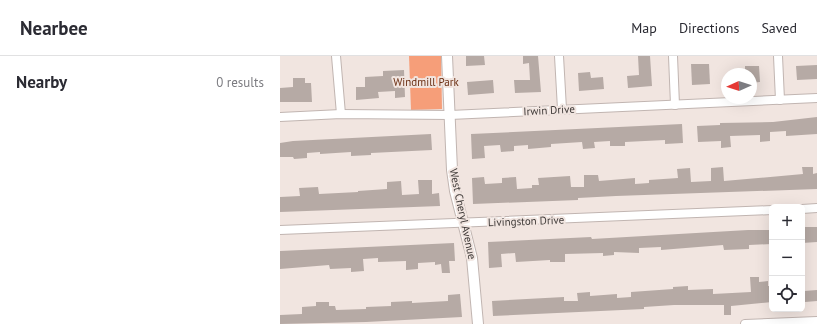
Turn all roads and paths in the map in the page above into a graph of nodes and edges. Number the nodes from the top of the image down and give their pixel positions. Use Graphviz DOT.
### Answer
graph roads {
  1 [pos="336,56"];
  2 [pos="447,56"];
  3 [pos="559,56"];
  4 [pos="673,56"];
  5 [pos="778,56"];
  6 [pos="817,98"];
  7 [pos="780,100"];
  8 [pos="675,105"];
  9 [pos="562,109"];
  10 [pos="341,114"];
  11 [pos="450,115"];
  12 [pos="280,117"];
  13 [pos="817,208"];
  14 [pos="805,209"];
  15 [pos="769,210"];
  16 [pos="464,223"];
  17 [pos="280,230"];
  18 [pos="817,321"];
  19 [pos="478,324"];
  20 [pos="745,324"];
  1 -- 10 [label="street"];
  2 -- 11 [label="street, West Cheryl Avenue"];
  3 -- 9 [label="street"];
  4 -- 8 [label="street"];
  5 -- 7 [label="street"];
  6 -- 7 [label="street, Irwin Drive"];
  7 -- 8 [label="street, Irwin Drive"];
  8 -- 9 [label="street, Irwin Drive"];
  9 -- 11 [label="street, Irwin Drive"];
  10 -- 11 [label="street, Irwin Drive"];
  10 -- 12 [label="street, Irwin Drive"];
  11 -- 16 [label="street, West Cheryl Avenue"];
  13 -- 14 [label="street"];
  15 -- 16 [label="street, Livingston Drive"];
  16 -- 17 [label="street, Livingston Drive"];
  16 -- 19 [label="street, West Cheryl Avenue"];
  18 -- 20 [label="street"];
}
